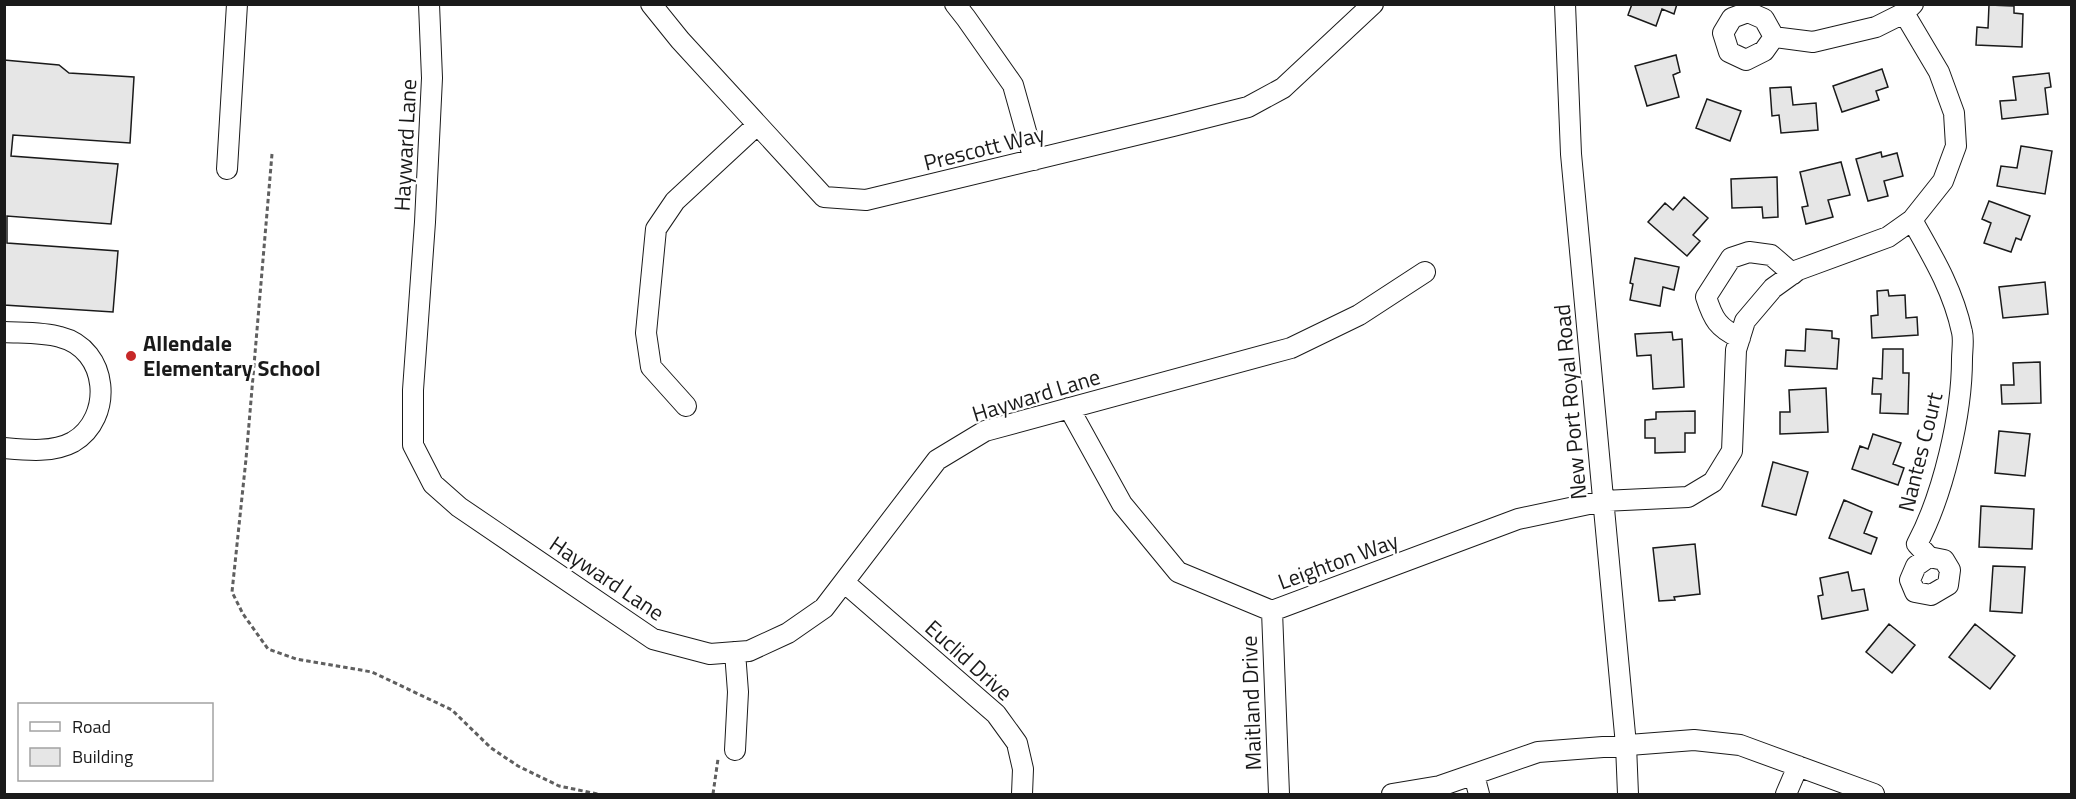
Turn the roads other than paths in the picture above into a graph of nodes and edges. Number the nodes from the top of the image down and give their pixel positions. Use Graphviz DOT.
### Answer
graph roads {
  1 [pos="237,4"];
  2 [pos="429,4"];
  3 [pos="651,4"];
  4 [pos="955,4"];
  5 [pos="1372,4"];
  6 [pos="1565,4"];
  7 [pos="1909,9"];
  8 [pos="1774,37"];
  9 [pos="757,125"];
  10 [pos="1034,160"];
  11 [pos="227,169"];
  12 [pos="1912,220"];
  13 [pos="1425,272"];
  14 [pos="1793,274"];
  15 [pos="4,332"];
  16 [pos="1740,338"];
  17 [pos="686,406"];
  18 [pos="1069,408"];
  19 [pos="4,448"];
  20 [pos="1603,501"];
  21 [pos="1929,557"];
  22 [pos="845,583"];
  23 [pos="1272,610"];
  24 [pos="735,652"];
  25 [pos="1626,745"];
  26 [pos="726,755"];
  27 [pos="1798,766"];
  28 [pos="1474,774"];
  29 [pos="1022,795"];
  30 [pos="1279,795"];
  31 [pos="1392,795"];
  32 [pos="1479,795"];
  33 [pos="1628,795"];
  34 [pos="1786,795"];
  35 [pos="1874,795"];
  1 -- 11 [label="street"];
  2 -- 24 [label="street, Hayward Lane"];
  3 -- 9 [label="street, Prescott Way"];
  4 -- 10 [label="street"];
  5 -- 10 [label="street, Prescott Way"];
  6 -- 20 [label="street, New Port Royal Road"];
  7 -- 8 [label="street"];
  7 -- 12 [label="street, Leighton Way"];
  9 -- 10 [label="street, Prescott Way"];
  9 -- 17 [label="street"];
  12 -- 14 [label="street, Leighton Way"];
  12 -- 21 [label="street, Nantes Court"];
  13 -- 18 [label="street, Hayward Lane"];
  14 -- 16 [label="street, Leighton Way"];
  14 -- 16 [label="street"];
  15 -- 19 [label="street"];
  16 -- 20 [label="street, Leighton Way"];
  18 -- 22 [label="street, Hayward Lane"];
  18 -- 23 [label="street, Leighton Way"];
  20 -- 23 [label="street, Leighton Way"];
  20 -- 25 [label="street, New Port Royal Road"];
  22 -- 24 [label="street, Hayward Lane"];
  22 -- 29 [label="street, Euclid Drive"];
  23 -- 30 [label="street, Maitland Drive"];
  24 -- 26 [label="street"];
  25 -- 27 [label="street"];
  25 -- 28 [label="street"];
  25 -- 33 [label="street, New Port Royal Road"];
  27 -- 34 [label="street"];
  27 -- 35 [label="street"];
  28 -- 31 [label="street"];
  28 -- 32 [label="street"];
}
